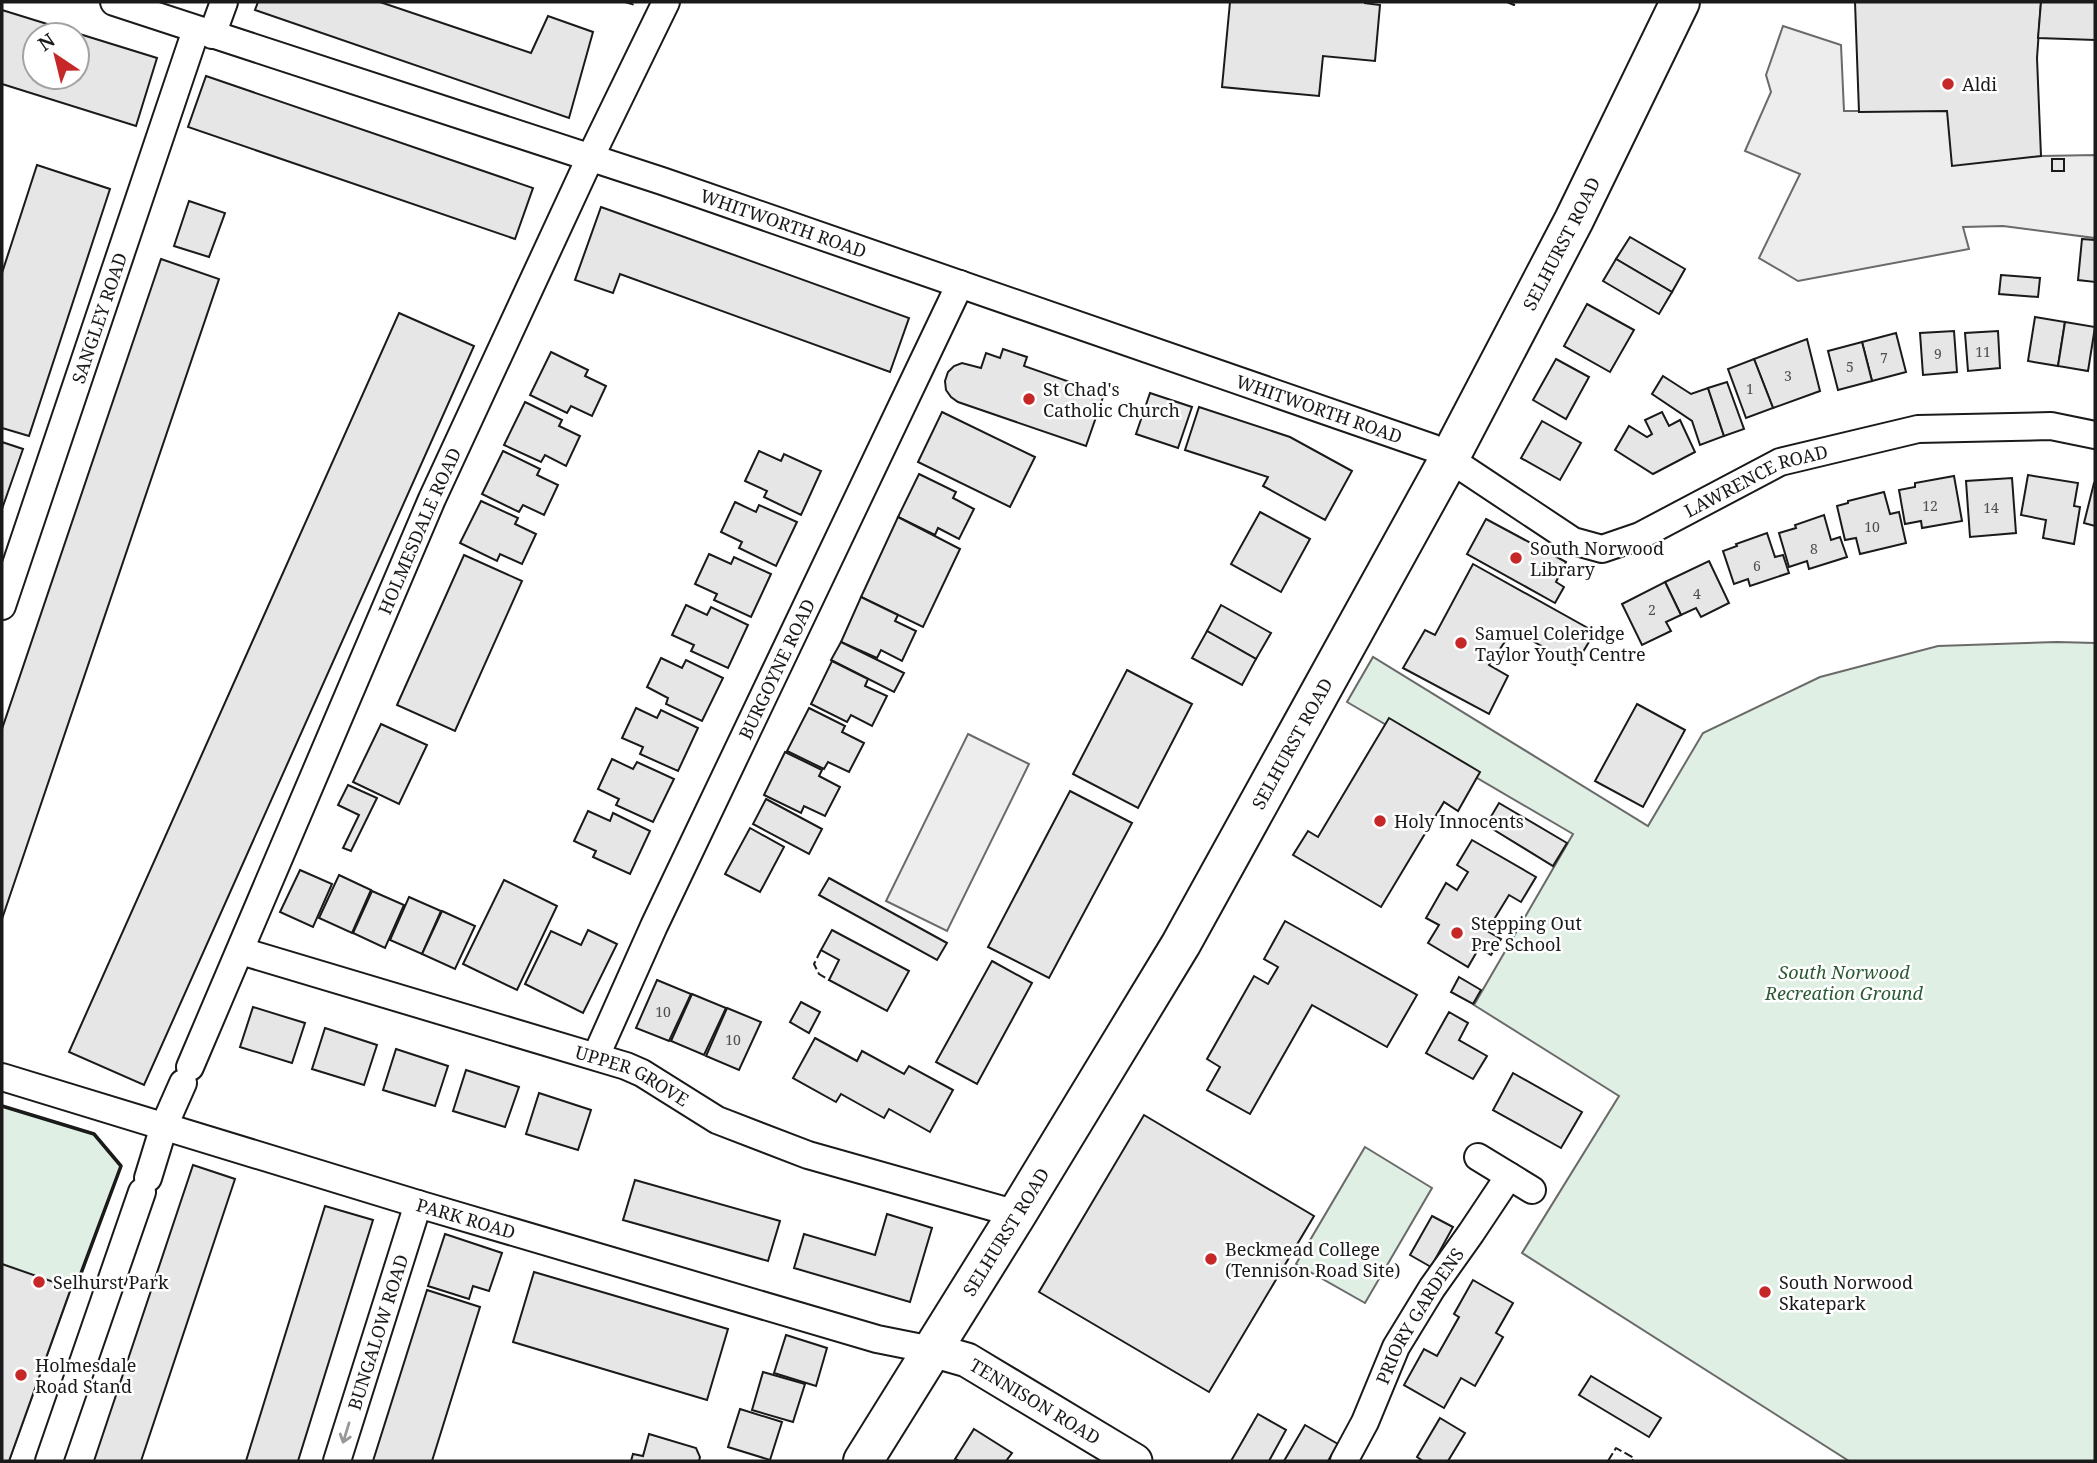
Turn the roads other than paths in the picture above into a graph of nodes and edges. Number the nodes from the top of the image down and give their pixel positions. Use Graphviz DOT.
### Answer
graph roads {
  1 [pos="114,2"];
  2 [pos="224,2"];
  3 [pos="667,2"];
  4 [pos="1679,2"];
  5 [pos="204,32"];
  6 [pos="590,158"];
  7 [pos="960,284"];
  8 [pos="2095,435"];
  9 [pos="1448,459"];
  10 [pos="2,606"];
  11 [pos="241,951"];
  12 [pos="596,1056"];
  13 [pos="2,1077"];
  14 [pos="164,1126"];
  15 [pos="1478,1157"];
  16 [pos="1508,1176"];
  17 [pos="1532,1190"];
  18 [pos="418,1204"];
  19 [pos="1017,1214"];
  20 [pos="932,1350"];
  21 [pos="49,1461"];
  22 [pos="337,1461"];
  23 [pos="863,1461"];
  24 [pos="1135,1461"];
  25 [pos="1344,1461"];
  1 -- 5 [label="street, WHITWORTH ROAD"];
  2 -- 5 [label="street, SANGLEY ROAD"];
  3 -- 6 [label="street, HOLMESDALE ROAD"];
  4 -- 9 [label="main road, SELHURST ROAD"];
  5 -- 6 [label="street, WHITWORTH ROAD"];
  5 -- 10 [label="street, SANGLEY ROAD"];
  6 -- 7 [label="street, WHITWORTH ROAD"];
  6 -- 11 [label="street, HOLMESDALE ROAD"];
  7 -- 9 [label="street, WHITWORTH ROAD"];
  7 -- 12 [label="street, BURGOYNE ROAD"];
  8 -- 9 [label="street, LAWRENCE ROAD"];
  9 -- 19 [label="main road, SELHURST ROAD"];
  11 -- 12 [label="street, UPPER GROVE"];
  11 -- 14 [label="street, HOLMESDALE ROAD"];
  12 -- 19 [label="street, UPPER GROVE"];
  13 -- 14 [label="street, PARK ROAD"];
  14 -- 18 [label="street, PARK ROAD"];
  14 -- 21 [label="street, HOLMESDALE ROAD"];
  15 -- 16 [label="street"];
  16 -- 17 [label="street"];
  16 -- 25 [label="street, PRIORY GARDENS"];
  18 -- 20 [label="street, PARK ROAD"];
  18 -- 22 [label="street, BUNGALOW ROAD, one-way"];
  19 -- 20 [label="main road, SELHURST ROAD"];
  20 -- 23 [label="main road, SELHURST ROAD"];
  20 -- 24 [label="street, TENNISON ROAD"];
}
